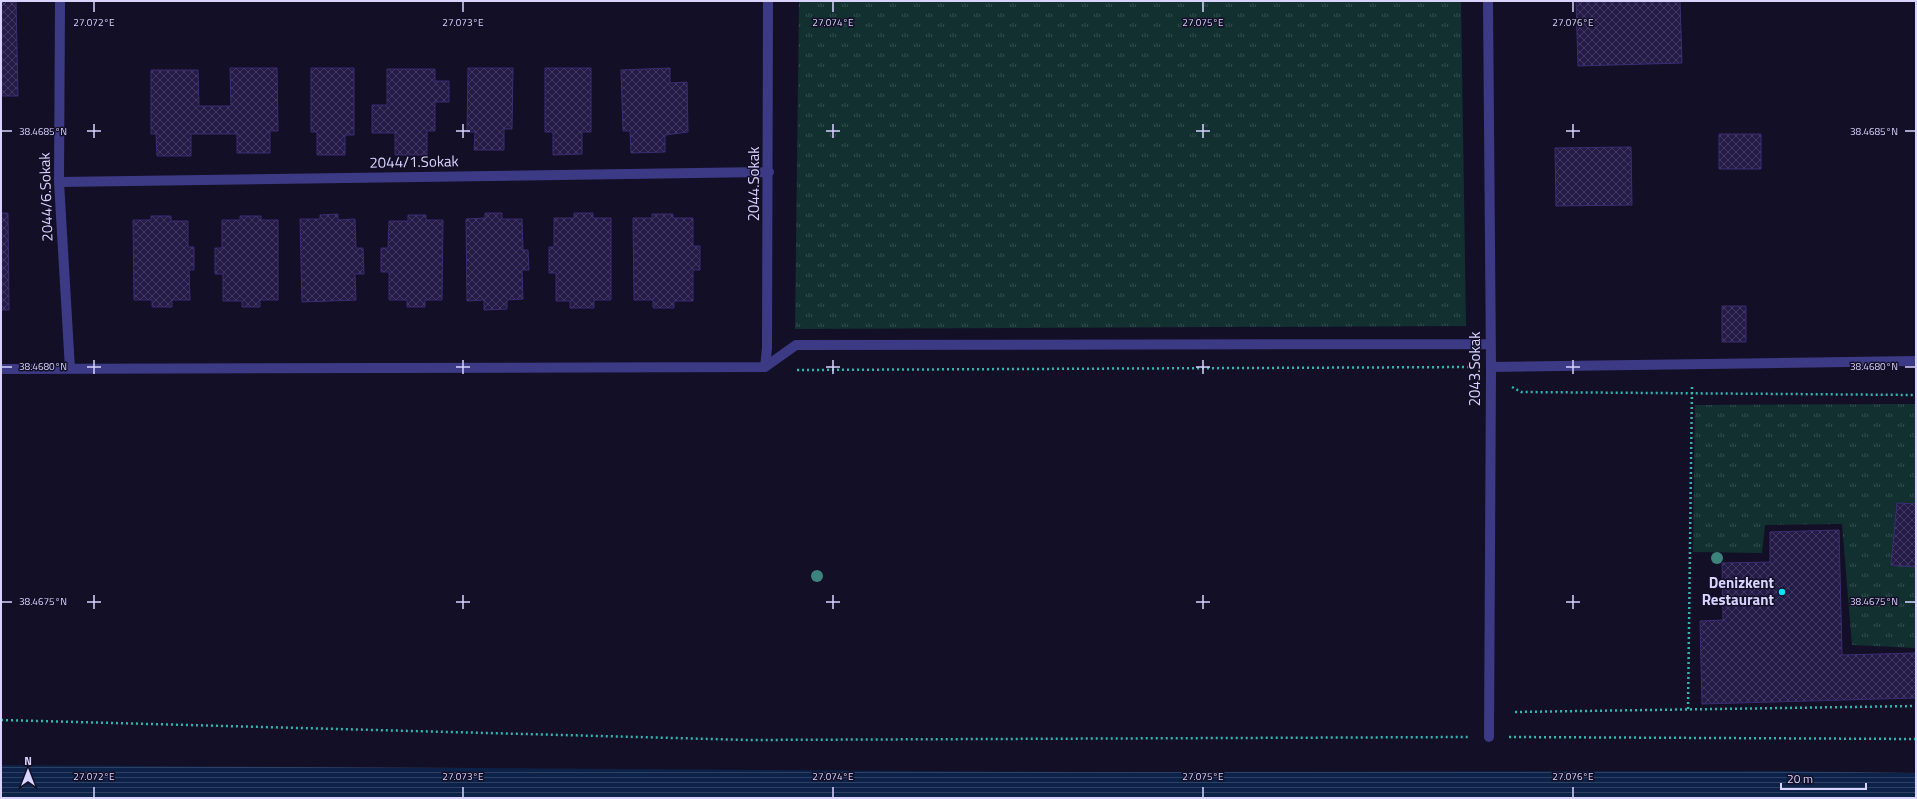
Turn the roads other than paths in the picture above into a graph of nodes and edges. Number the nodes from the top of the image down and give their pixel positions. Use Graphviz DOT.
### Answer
graph roads {
  1 [pos="60,1"];
  2 [pos="768,1"];
  3 [pos="1488,1"];
  4 [pos="769,172"];
  5 [pos="59,182"];
  6 [pos="1490,344"];
  7 [pos="1916,361"];
  8 [pos="765,367"];
  9 [pos="1,369"];
  10 [pos="70,369"];
  11 [pos="1491,371"];
  12 [pos="1489,737"];
  1 -- 5 [label="street, 2044/6.Sokak"];
  2 -- 4 [label="street, 2044.Sokak"];
  3 -- 6 [label="street, 2043.Sokak"];
  4 -- 5 [label="street, 2044/1.Sokak"];
  4 -- 8 [label="street, 2044.Sokak"];
  5 -- 10 [label="street, 2044/6.Sokak"];
  6 -- 8 [label="street"];
  6 -- 11 [label="street, 2043.Sokak"];
  7 -- 11 [label="street"];
  8 -- 10 [label="street"];
  9 -- 10 [label="street"];
  11 -- 12 [label="street, 2043.Sokak"];
}
